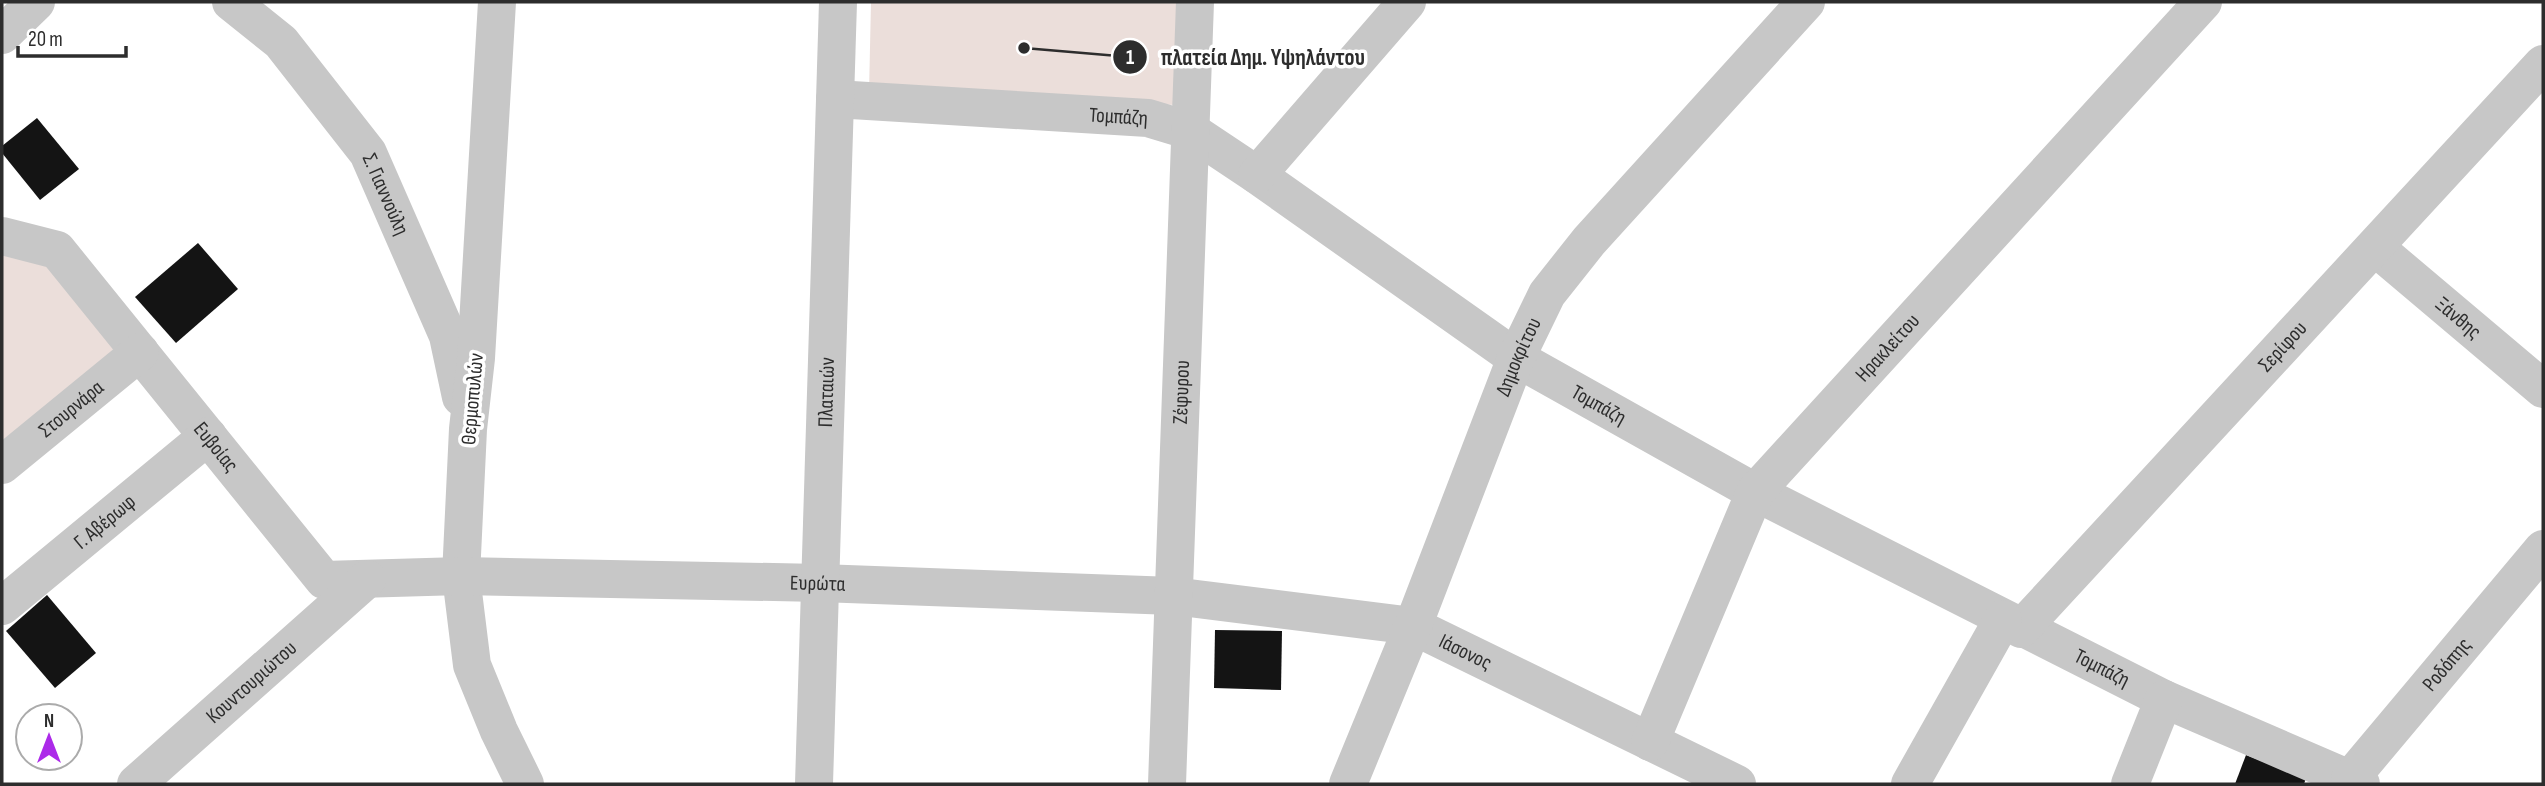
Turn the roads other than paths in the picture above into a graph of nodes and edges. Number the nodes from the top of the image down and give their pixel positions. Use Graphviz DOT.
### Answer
graph roads {
  1 [pos="36,2"];
  2 [pos="231,2"];
  3 [pos="497,2"];
  4 [pos="838,2"];
  5 [pos="1195,2"];
  6 [pos="1407,2"];
  7 [pos="1805,2"];
  8 [pos="2203,2"];
  9 [pos="2,35"];
  10 [pos="2543,64"];
  11 [pos="835,99"];
  12 [pos="1191,131"];
  13 [pos="1257,175"];
  14 [pos="2,236"];
  15 [pos="2376,248"];
  16 [pos="140,352"];
  17 [pos="1516,358"];
  18 [pos="2543,389"];
  19 [pos="468,429"];
  20 [pos="208,436"];
  21 [pos="2,465"];
  22 [pos="1755,492"];
  23 [pos="2543,549"];
  24 [pos="461,576"];
  25 [pos="367,579"];
  26 [pos="820,583"];
  27 [pos="1174,596"];
  28 [pos="2,606"];
  29 [pos="2012,624"];
  30 [pos="1413,626"];
  31 [pos="2164,699"];
  32 [pos="1650,742"];
  33 [pos="2356,782"];
  34 [pos="136,784"];
  35 [pos="526,784"];
  36 [pos="814,784"];
  37 [pos="1167,784"];
  38 [pos="1348,784"];
  39 [pos="1737,784"];
  40 [pos="1910,784"];
  41 [pos="2130,784"];
  1 -- 9 [label="street"];
  2 -- 19 [label="street, Σ. Γιαννούλη"];
  3 -- 19 [label="street, Θερμοπυλών"];
  4 -- 11 [label="street, Πλαταιών"];
  5 -- 12 [label="street, Ζέφυρου"];
  6 -- 13 [label="street"];
  7 -- 17 [label="street, Δημοκρίτου"];
  8 -- 22 [label="street, Ηρακλείτου"];
  10 -- 15 [label="street, Σερίφου"];
  11 -- 12 [label="street, Τομπάζη"];
  11 -- 26 [label="street, Πλαταιών"];
  12 -- 13 [label="street, Τομπάζη"];
  12 -- 27 [label="street, Ζέφυρου"];
  13 -- 17 [label="street, Τομπάζη"];
  14 -- 16 [label="street, Ευβοίας"];
  15 -- 18 [label="street, Ξάνθης"];
  15 -- 29 [label="street, Σερίφου"];
  16 -- 20 [label="street, Ευβοίας"];
  16 -- 21 [label="street, Στουρνάρα"];
  17 -- 22 [label="street, Τομπάζη"];
  17 -- 30 [label="street, Δημοκρίτου"];
  19 -- 24 [label="street, Θερμοπυλών"];
  20 -- 25 [label="street, Ευβοίας"];
  20 -- 28 [label="street, Γ. Αβέρωφ"];
  22 -- 29 [label="street, Τομπάζη"];
  22 -- 32 [label="street, Ηρακλείτου"];
  23 -- 33 [label="street, Ροδόπης"];
  24 -- 25 [label="street, Ευβοίας"];
  24 -- 26 [label="street, Ευρώτα"];
  24 -- 35 [label="street, Θερμοπυλών"];
  25 -- 34 [label="street, Κουντουριώτου"];
  26 -- 27 [label="street, Ευρώτα"];
  26 -- 36 [label="street, Πλαταιών"];
  27 -- 30 [label="street, Ιάσονος"];
  27 -- 37 [label="street, Ζέφυρου"];
  29 -- 31 [label="street, Τομπάζη"];
  29 -- 40 [label="street, Σερίφου"];
  30 -- 32 [label="street, Ιάσονος"];
  30 -- 38 [label="street, Δημοκρίτου"];
  31 -- 33 [label="street, Τομπάζη"];
  31 -- 41 [label="street"];
  32 -- 39 [label="street, Ιάσονος"];
}
